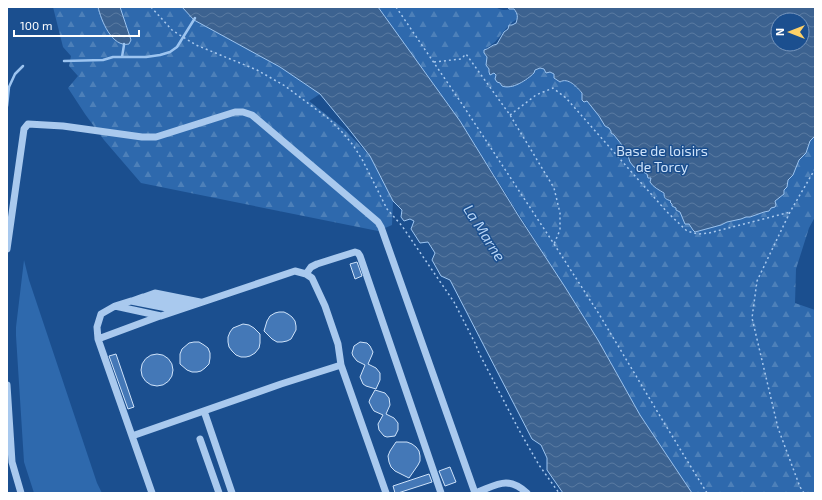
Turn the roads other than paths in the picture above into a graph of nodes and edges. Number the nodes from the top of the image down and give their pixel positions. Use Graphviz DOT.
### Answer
graph roads {
  1 [pos="7,249"];
  2 [pos="306,274"];
  3 [pos="143,297"];
  4 [pos="132,301"];
  5 [pos="200,302"];
  6 [pos="115,306"];
  7 [pos="188,306"];
  8 [pos="177,310"];
  9 [pos="161,316"];
  10 [pos="98,339"];
  11 [pos="341,365"];
  12 [pos="7,385"];
  13 [pos="204,411"];
  14 [pos="132,436"];
  15 [pos="200,439"];
  16 [pos="21,493"];
  17 [pos="152,493"];
  18 [pos="219,493"];
  19 [pos="232,493"];
  20 [pos="386,493"];
  21 [pos="442,493"];
  22 [pos="475,493"];
  23 [pos="527,493"];
  1 -- 22 [label="lane"];
  2 -- 5 [label="lane"];
  2 -- 11 [label="lane"];
  2 -- 21 [label="lane"];
  3 -- 4 [label="lane"];
  3 -- 5 [label="lane"];
  3 -- 7 [label="lane"];
  4 -- 6 [label="lane"];
  4 -- 8 [label="lane"];
  5 -- 7 [label="lane"];
  6 -- 9 [label="lane"];
  6 -- 10 [label="lane"];
  7 -- 8 [label="lane"];
  8 -- 9 [label="lane"];
  9 -- 10 [label="lane"];
  10 -- 14 [label="lane"];
  11 -- 13 [label="lane"];
  11 -- 20 [label="lane"];
  12 -- 16 [label="lane"];
  13 -- 14 [label="lane"];
  13 -- 19 [label="lane"];
  14 -- 17 [label="lane"];
  15 -- 18 [label="lane"];
  22 -- 23 [label="lane"];
}
